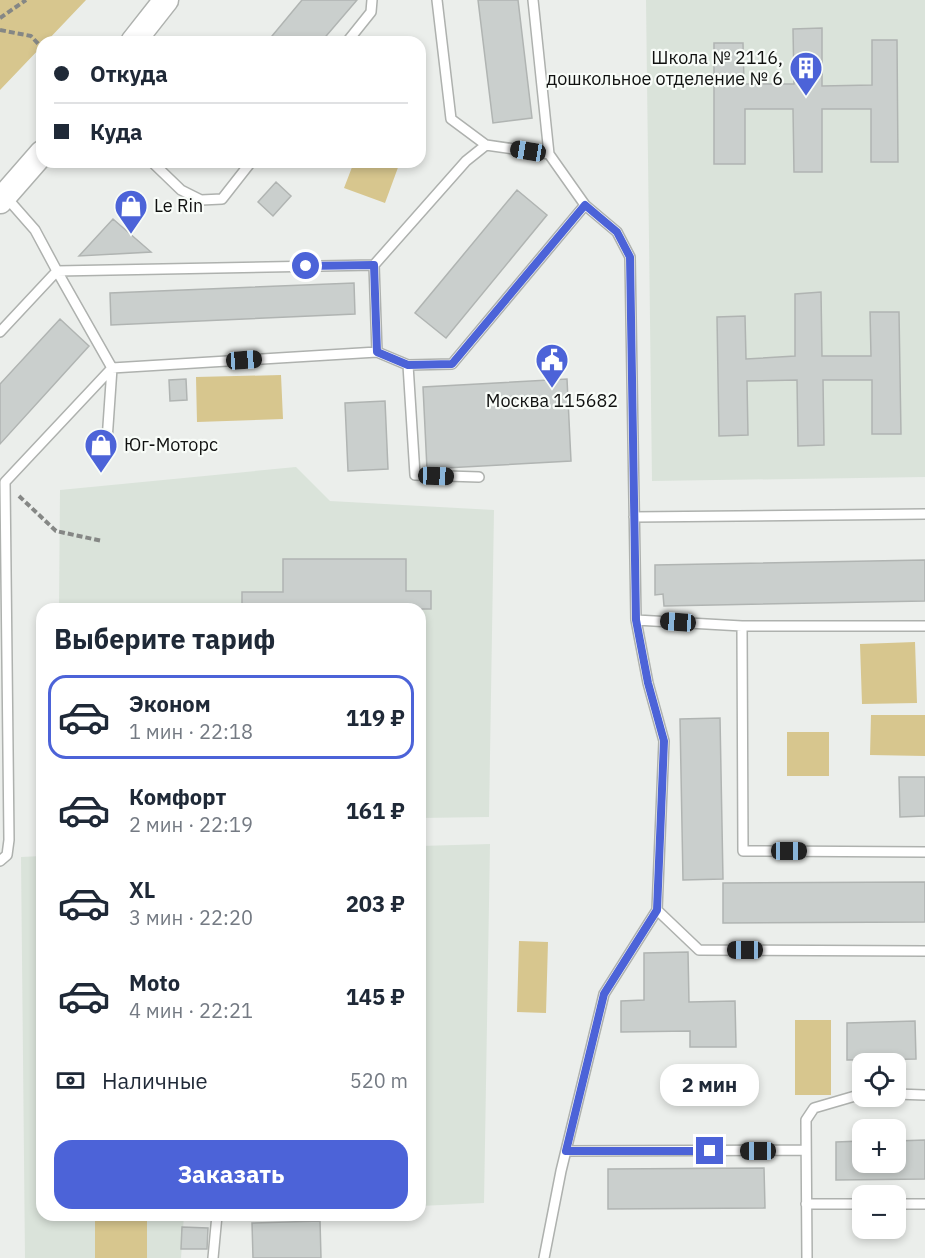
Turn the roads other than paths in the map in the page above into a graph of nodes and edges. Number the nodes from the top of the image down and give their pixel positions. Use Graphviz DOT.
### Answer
graph roads {
  1 [pos="166,0"];
  2 [pos="372,0"];
  3 [pos="437,0"];
  4 [pos="533,0"];
  5 [pos="138,36"];
  6 [pos="352,36"];
  7 [pos="486,145"];
  8 [pos="549,154"];
  9 [pos="36,160"];
  10 [pos="158,168"];
  11 [pos="246,168"];
  12 [pos="3,199"];
  13 [pos="585,205"];
  14 [pos="374,265"];
  15 [pos="57,271"];
  16 [pos="0,332"];
  17 [pos="377,352"];
  18 [pos="408,365"];
  19 [pos="112,368"];
  20 [pos="106,455"];
  21 [pos="479,477"];
  22 [pos="2,481"];
  23 [pos="925,514"];
  24 [pos="634,517"];
  25 [pos="636,620"];
  26 [pos="742,626"];
  27 [pos="925,626"];
  28 [pos="925,852"];
  29 [pos="0,861"];
  30 [pos="657,910"];
  31 [pos="925,951"];
  32 [pos="906,1094"];
  33 [pos="925,1095"];
  34 [pos="852,1097"];
  35 [pos="806,1150"];
  36 [pos="566,1151"];
  37 [pos="806,1204"];
  38 [pos="852,1204"];
  39 [pos="906,1204"];
  40 [pos="925,1204"];
  41 [pos="216,1221"];
  42 [pos="213,1258"];
  43 [pos="543,1258"];
  44 [pos="807,1258"];
  1 -- 5 [label="street"];
  2 -- 6 [label="lane"];
  3 -- 7 [label="lane"];
  4 -- 8 [label="lane"];
  7 -- 8 [label="lane"];
  7 -- 14 [label="lane"];
  8 -- 13 [label="lane"];
  9 -- 12 [label="street"];
  10 -- 11 [label="lane"];
  12 -- 15 [label="lane"];
  13 -- 18 [label="lane"];
  13 -- 24 [label="lane"];
  14 -- 15 [label="lane"];
  14 -- 17 [label="lane"];
  15 -- 16 [label="lane"];
  15 -- 19 [label="lane"];
  17 -- 18 [label="lane"];
  17 -- 19 [label="lane"];
  18 -- 21 [label="lane"];
  19 -- 20 [label="lane"];
  19 -- 22 [label="lane"];
  22 -- 29 [label="lane"];
  23 -- 24 [label="lane"];
  24 -- 25 [label="lane"];
  25 -- 26 [label="lane"];
  25 -- 30 [label="lane"];
  26 -- 27 [label="lane"];
  26 -- 28 [label="lane"];
  30 -- 31 [label="lane"];
  30 -- 36 [label="lane"];
  32 -- 33 [label="lane"];
  34 -- 35 [label="lane"];
  35 -- 36 [label="lane"];
  35 -- 37 [label="lane"];
  36 -- 43 [label="lane"];
  37 -- 38 [label="lane"];
  37 -- 44 [label="lane"];
  39 -- 40 [label="lane"];
  41 -- 42 [label="lane"];
}
